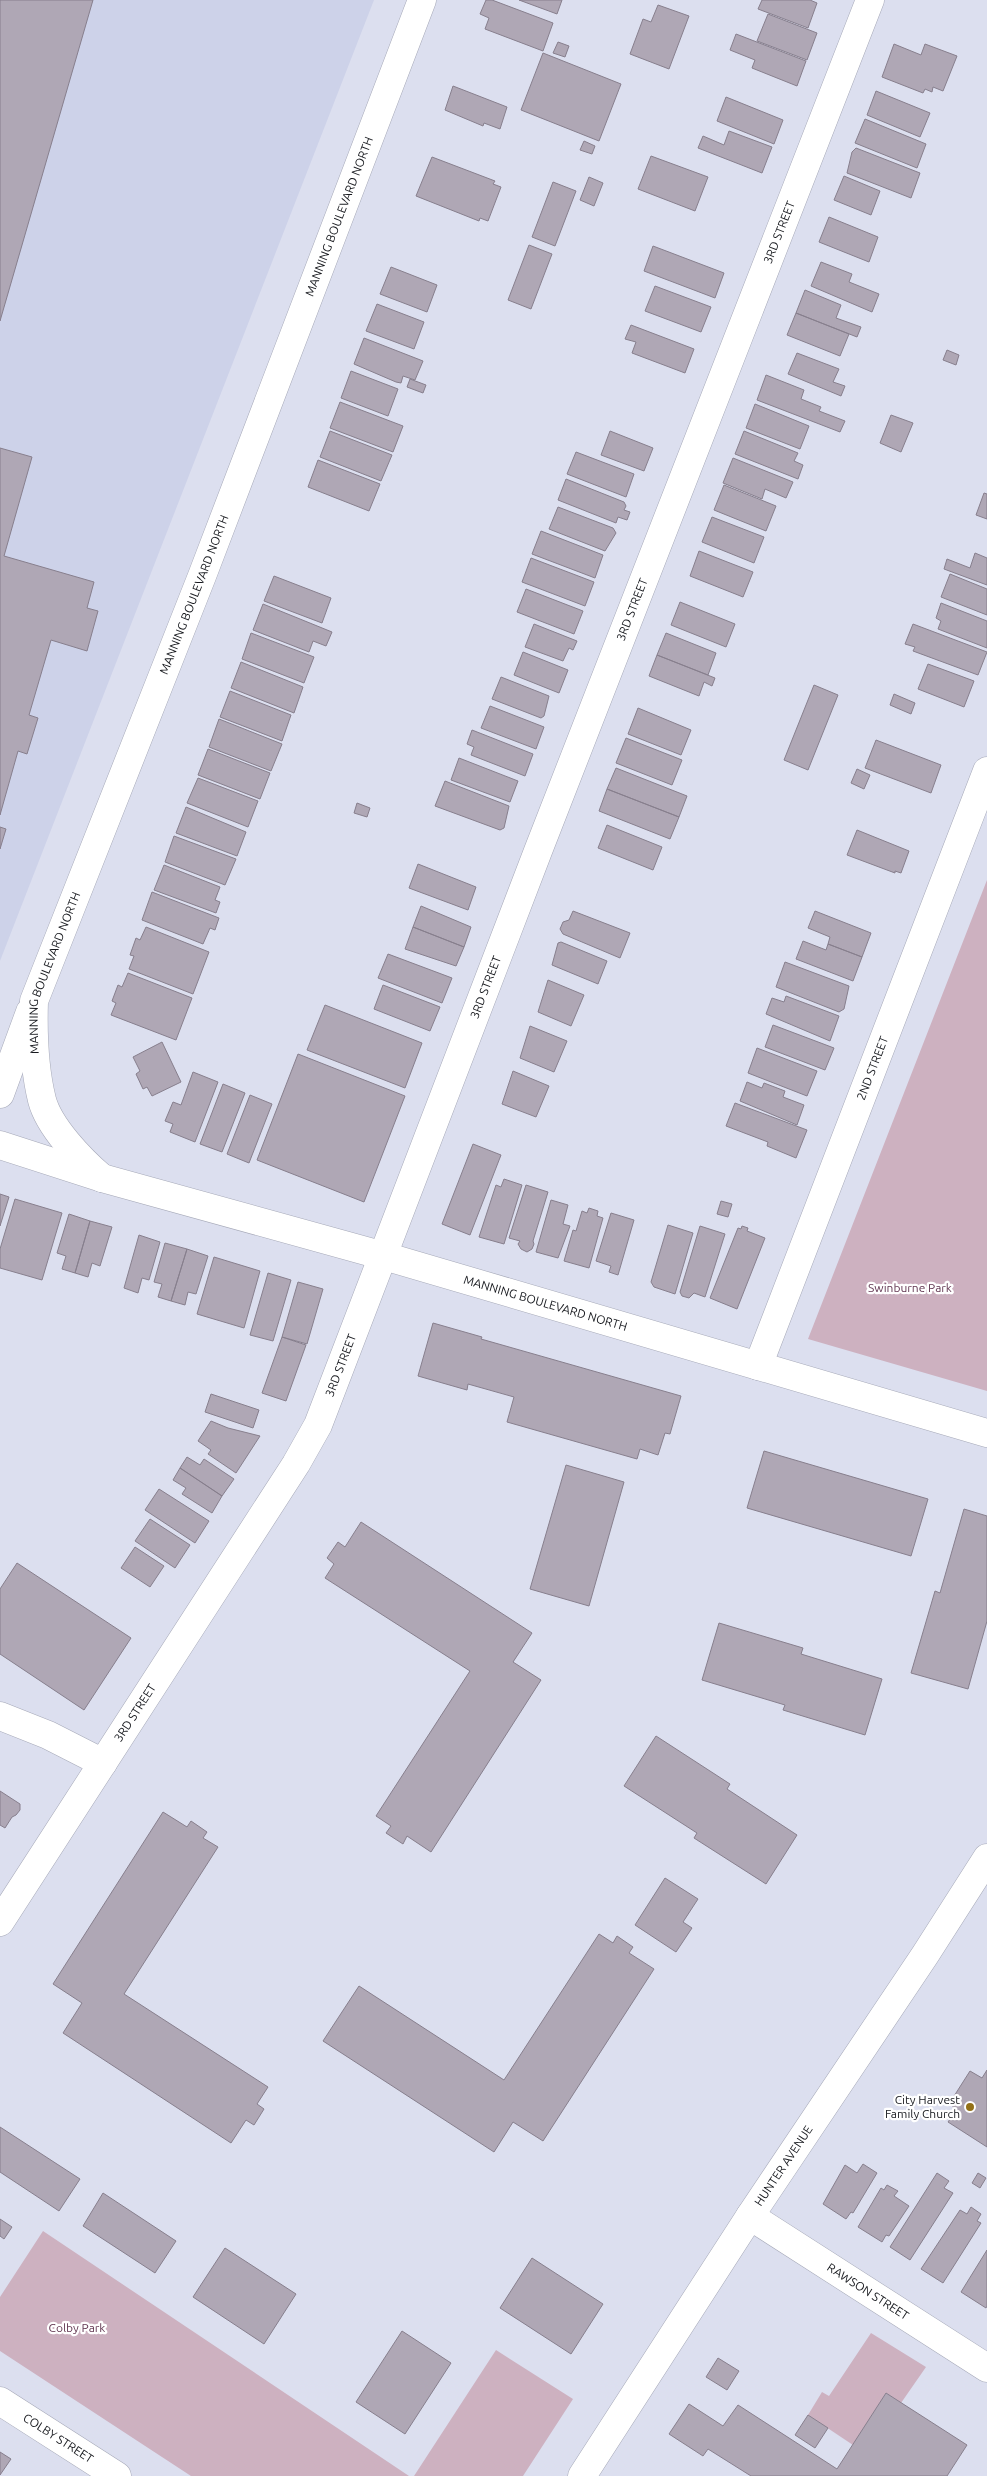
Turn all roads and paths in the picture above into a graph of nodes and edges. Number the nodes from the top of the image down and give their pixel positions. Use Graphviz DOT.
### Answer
graph roads {
  1 [pos="422,0"];
  2 [pos="870,0"];
  3 [pos="987,771"];
  4 [pos="34,1001"];
  5 [pos="0,1094"];
  6 [pos="0,1145"];
  7 [pos="102,1178"];
  8 [pos="384,1256"];
  9 [pos="758,1366"];
  10 [pos="987,1433"];
  11 [pos="0,1716"];
  12 [pos="102,1763"];
  13 [pos="987,1858"];
  14 [pos="0,1922"];
  15 [pos="750,2216"];
  16 [pos="987,2368"];
  17 [pos="0,2401"];
  18 [pos="116,2476"];
  19 [pos="582,2476"];
  1 -- 4 [label="street, MANNING BOULEVARD NORTH"];
  2 -- 8 [label="street, 3RD STREET"];
  3 -- 9 [label="street, 2ND STREET"];
  4 -- 5 [label="street"];
  4 -- 7 [label="street, MANNING BOULEVARD NORTH"];
  6 -- 7 [label="street, MANNING BOULEVARD NORTH"];
  7 -- 8 [label="street, MANNING BOULEVARD NORTH"];
  8 -- 9 [label="street, MANNING BOULEVARD NORTH"];
  8 -- 12 [label="street, 3RD STREET"];
  9 -- 10 [label="street, MANNING BOULEVARD NORTH"];
  11 -- 12 [label="street"];
  12 -- 14 [label="street, 3RD STREET"];
  13 -- 15 [label="street, HUNTER AVENUE"];
  15 -- 16 [label="street, RAWSON STREET"];
  15 -- 19 [label="street, HUNTER AVENUE"];
  17 -- 18 [label="street, COLBY STREET"];
}
